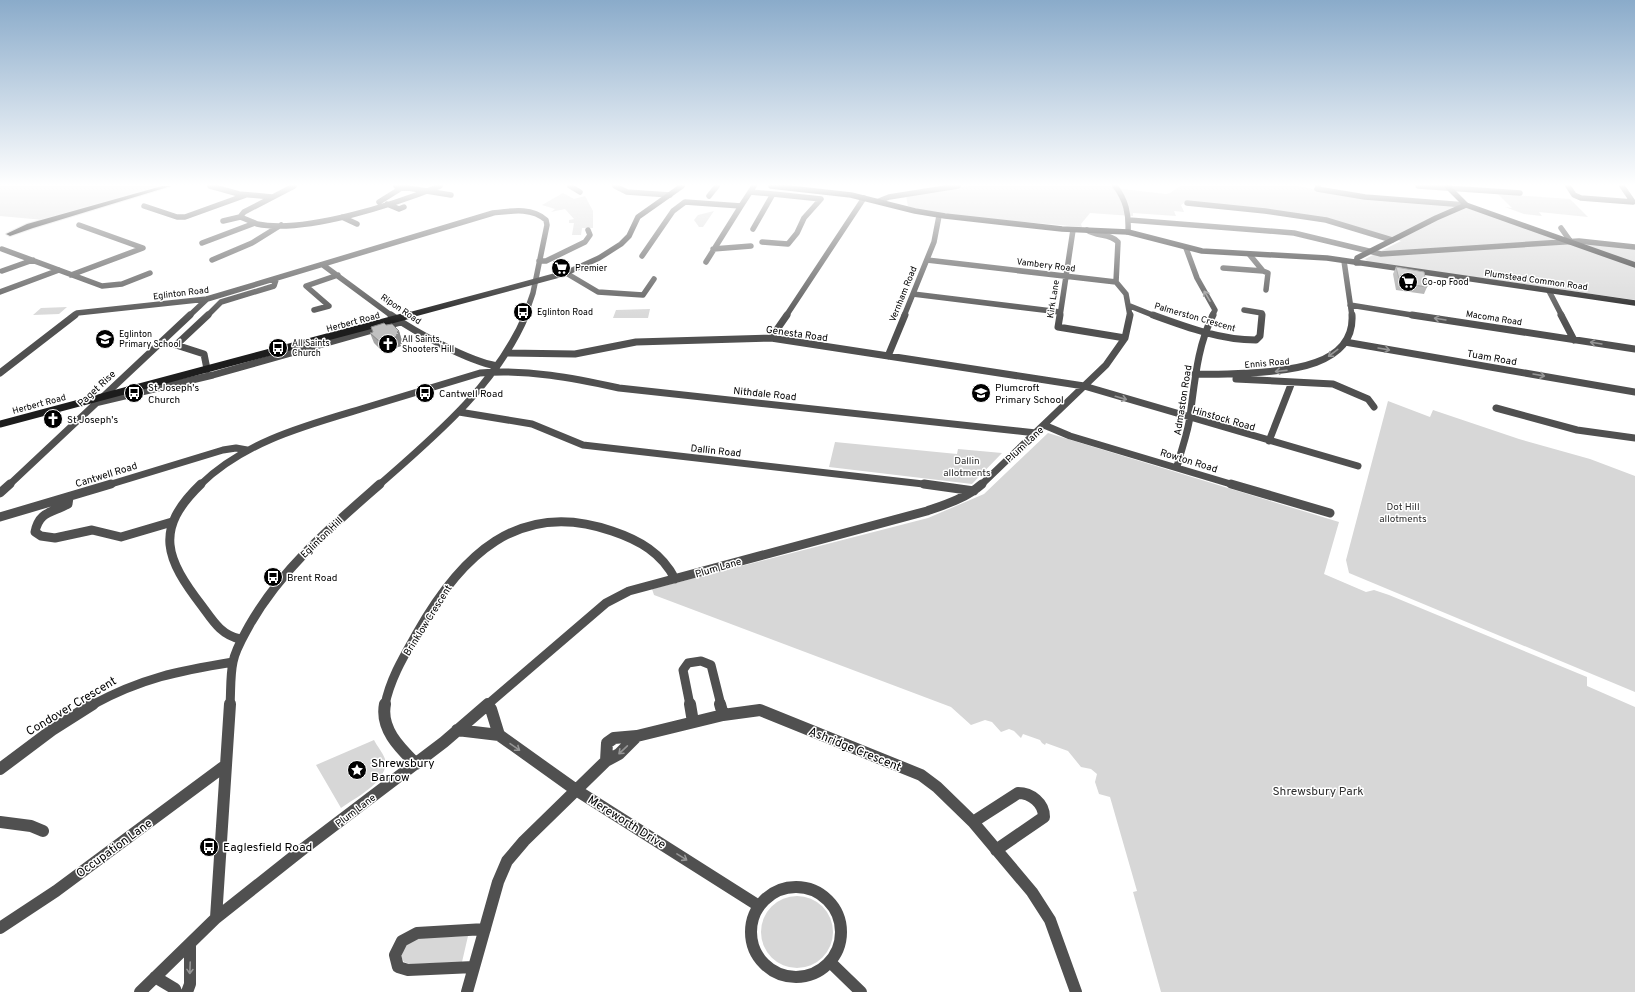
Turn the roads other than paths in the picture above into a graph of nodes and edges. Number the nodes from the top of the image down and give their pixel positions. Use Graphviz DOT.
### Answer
graph roads {
  1 [pos="15,232"];
  2 [pos="99,232"];
  3 [pos="230,232"];
  4 [pos="269,232"];
  5 [pos="430,232"];
  6 [pos="544,232"];
  7 [pos="589,232"];
  8 [pos="631,232"];
  9 [pos="658,232"];
  10 [pos="724,232"];
  11 [pos="798,232"];
  12 [pos="841,232"];
  13 [pos="936,232"];
  14 [pos="1073,232"];
  15 [pos="1089,232"];
  16 [pos="1129,232"];
  17 [pos="1274,232"];
  18 [pos="1367,232"];
  19 [pos="1408,232"];
  20 [pos="1543,232"];
  21 [pos="1564,232"];
  22 [pos="0,237"];
  23 [pos="1392,240"];
  24 [pos="762,242"];
  25 [pos="1571,242"];
  26 [pos="202,243"];
  27 [pos="751,246"];
  28 [pos="1635,247"];
  29 [pos="1186,248"];
  30 [pos="2,249"];
  31 [pos="713,249"];
  32 [pos="1368,252"];
  33 [pos="1249,254"];
  34 [pos="642,256"];
  35 [pos="33,260"];
  36 [pos="212,260"];
  37 [pos="927,260"];
  38 [pos="1344,261"];
  39 [pos="539,262"];
  40 [pos="706,262"];
  41 [pos="1356,263"];
  42 [pos="323,265"];
  43 [pos="1635,265"];
  44 [pos="1223,268"];
  45 [pos="59,270"];
  46 [pos="2,271"];
  47 [pos="1262,271"];
  48 [pos="150,273"];
  49 [pos="566,273"];
  50 [pos="71,275"];
  51 [pos="338,275"];
  52 [pos="1066,276"];
  53 [pos="654,279"];
  54 [pos="275,280"];
  55 [pos="536,282"];
  56 [pos="1116,282"];
  57 [pos="1266,290"];
  58 [pos="1549,291"];
  59 [pos="0,292"];
  60 [pos="913,294"];
  61 [pos="207,299"];
  62 [pos="1635,303"];
  63 [pos="1350,305"];
  64 [pos="1130,306"];
  65 [pos="314,310"];
  66 [pos="1244,310"];
  67 [pos="1060,312"];
  68 [pos="399,321"];
  69 [pos="1205,331"];
  70 [pos="772,338"];
  71 [pos="1124,338"];
  72 [pos="1574,340"];
  73 [pos="1345,342"];
  74 [pos="1635,349"];
  75 [pos="506,353"];
  76 [pos="888,356"];
  77 [pos="207,369"];
  78 [pos="495,369"];
  79 [pos="0,373"];
  80 [pos="1195,374"];
  81 [pos="1211,375"];
  82 [pos="1292,382"];
  83 [pos="1084,386"];
  84 [pos="1635,392"];
  85 [pos="98,400"];
  86 [pos="1373,404"];
  87 [pos="1496,408"];
  88 [pos="459,412"];
  89 [pos="1190,418"];
  90 [pos="0,424"];
  91 [pos="1044,425"];
  92 [pos="1036,433"];
  93 [pos="1635,438"];
  94 [pos="1269,441"];
  95 [pos="247,450"];
  96 [pos="1358,466"];
  97 [pos="1177,467"];
  98 [pos="974,491"];
  99 [pos="0,493"];
  100 [pos="69,497"];
  101 [pos="1330,513"];
  102 [pos="0,517"];
  103 [pos="172,522"];
  104 [pos="675,579"];
  105 [pos="240,639"];
  106 [pos="232,662"];
  107 [pos="488,705"];
  108 [pos="723,715"];
  109 [pos="693,722"];
  110 [pos="457,730"];
  111 [pos="498,736"];
  112 [pos="637,736"];
  113 [pos="606,761"];
  114 [pos="416,764"];
  115 [pos="226,766"];
  116 [pos="0,769"];
  117 [pos="576,790"];
  118 [pos="0,822"];
  119 [pos="973,822"];
  120 [pos="43,830"];
  121 [pos="996,850"];
  122 [pos="759,906"];
  123 [pos="216,918"];
  124 [pos="0,928"];
  125 [pos="485,929"];
  126 [pos="190,944"];
  127 [pos="830,962"];
  128 [pos="474,967"];
  129 [pos="155,977"];
  130 [pos="140,992"];
  131 [pos="176,992"];
  132 [pos="187,992"];
  133 [pos="467,992"];
  134 [pos="861,992"];
  135 [pos="1076,992"];
  1 -- 22 [label="highway"];
  2 -- 50 [label="street"];
  3 -- 26 [label="street"];
  4 -- 36 [label="street"];
  5 -- 42 [label="street, Eglinton Road"];
  6 -- 39 [label="street, Eglinton Road"];
  7 -- 39 [label="street"];
  8 -- 49 [label="street, Herbert Road"];
  9 -- 34 [label="street"];
  10 -- 31 [label="street"];
  11 -- 24 [label="street"];
  12 -- 70 [label="street"];
  13 -- 37 [label="street, Vernham Road"];
  14 -- 52 [label="street, Kirk Lane"];
  15 -- 56 [label="street"];
  16 -- 29 [label="street, Plumstead Common Road"];
  17 -- 32 [label="street"];
  18 -- 23 [label="street"];
  19 -- 23 [label="street"];
  20 -- 25 [label="street"];
  21 -- 25 [label="street"];
  23 -- 32 [label="street"];
  25 -- 28 [label="street"];
  25 -- 32 [label="street"];
  25 -- 43 [label="street"];
  27 -- 31 [label="street"];
  29 -- 33 [label="street, Plumstead Common Road"];
  69 -- 29 [label="street, Admaston Road, one-way"];
  30 -- 35 [label="street"];
  31 -- 40 [label="street"];
  32 -- 41 [label="street"];
  33 -- 38 [label="street, Plumstead Common Road"];
  33 -- 47 [label="street"];
  35 -- 45 [label="street"];
  35 -- 46 [label="street"];
  37 -- 52 [label="street, Vambery Road"];
  37 -- 60 [label="street, Vernham Road"];
  38 -- 41 [label="street, Plumstead Common Road"];
  38 -- 63 [label="street, Ennis Road"];
  39 -- 55 [label="street, Eglinton Road"];
  41 -- 58 [label="street, Plumstead Common Road"];
  42 -- 51 [label="street, Ripon Road"];
  42 -- 54 [label="street, Eglinton Road"];
  44 -- 47 [label="street"];
  45 -- 50 [label="street"];
  45 -- 59 [label="street"];
  47 -- 57 [label="street"];
  48 -- 50 [label="street"];
  49 -- 53 [label="street"];
  49 -- 55 [label="street, Herbert Road"];
  51 -- 65 [label="street"];
  51 -- 68 [label="street, Ripon Road"];
  52 -- 56 [label="street, Vambery Road"];
  52 -- 67 [label="street, Kirk Lane"];
  54 -- 61 [label="street, Eglinton Road"];
  54 -- 77 [label="street"];
  55 -- 68 [label="street, Herbert Road"];
  55 -- 75 [label="street, Eglinton Hill"];
  56 -- 64 [label="street"];
  58 -- 62 [label="street, Plumstead Common Road"];
  58 -- 72 [label="street"];
  60 -- 67 [label="street"];
  60 -- 76 [label="street, Vernham Road"];
  61 -- 79 [label="street, Eglinton Road"];
  61 -- 85 [label="street, Paget Rise"];
  72 -- 63 [label="street, Macoma Road, one-way"];
  63 -- 73 [label="street, Ennis Road"];
  64 -- 69 [label="street, Palmerston Crescent"];
  64 -- 71 [label="street, Plum Lane"];
  66 -- 69 [label="street, Palmerston Crescent"];
  67 -- 71 [label="street, Kirk Lane"];
  68 -- 77 [label="street, Herbert Road"];
  68 -- 78 [label="street, Ripon Road"];
  68 -- 85 [label="street, Herbert Road"];
  69 -- 80 [label="street, Admaston Road"];
  70 -- 75 [label="street, Genesta Road"];
  70 -- 76 [label="street, Genesta Road"];
  71 -- 83 [label="street, Plum Lane"];
  74 -- 72 [label="street, Macoma Road, one-way"];
  73 -- 81 [label="street, Ennis Road, one-way"];
  73 -- 84 [label="street, Tuam Road, one-way"];
  75 -- 78 [label="street, Eglinton Hill"];
  76 -- 83 [label="street, Genesta Road"];
  77 -- 85 [label="street, Herbert Road"];
  78 -- 88 [label="street, Eglinton Hill"];
  78 -- 92 [label="street, Nithdale Road"];
  78 -- 95 [label="street, Cantwell Road"];
  80 -- 81 [label="street, Ennis Road"];
  80 -- 89 [label="street, Admaston Road"];
  81 -- 82 [label="street"];
  82 -- 86 [label="street"];
  82 -- 94 [label="street"];
  83 -- 89 [label="street, Hinstock Road, one-way"];
  83 -- 91 [label="street, Plum Lane"];
  85 -- 90 [label="street, Herbert Road"];
  85 -- 99 [label="street, Paget Rise"];
  87 -- 93 [label="street"];
  88 -- 98 [label="street, Dallin Road"];
  88 -- 105 [label="street, Eglinton Hill"];
  89 -- 94 [label="street, Hinstock Road"];
  89 -- 97 [label="street, Admaston Road"];
  91 -- 92 [label="street, Plum Lane"];
  91 -- 97 [label="street, Rowton Road"];
  92 -- 98 [label="street, Plum Lane"];
  94 -- 96 [label="street, Hinstock Road"];
  95 -- 100 [label="street, Cantwell Road"];
  95 -- 103 [label="street"];
  97 -- 101 [label="street, Rowton Road"];
  98 -- 104 [label="street, Plum Lane"];
  100 -- 102 [label="street, Cantwell Road"];
  100 -- 103 [label="street, Cantwell Road"];
  103 -- 105 [label="street"];
  104 -- 107 [label="street, Plum Lane"];
  104 -- 114 [label="street, Brinklow Crescent"];
  105 -- 106 [label="street, Eglinton Hill"];
  106 -- 115 [label="street, Eglinton Hill"];
  106 -- 116 [label="street, Condover Crescent"];
  107 -- 110 [label="street, Plum Lane"];
  107 -- 111 [label="street"];
  108 -- 109 [label="street, Ashridge Crescent"];
  108 -- 109 [label="street"];
  108 -- 119 [label="street, Ashridge Crescent"];
  109 -- 112 [label="street, Ashridge Crescent"];
  110 -- 111 [label="street, Mereworth Drive"];
  110 -- 114 [label="street, Plum Lane"];
  111 -- 117 [label="street, Mereworth Drive, one-way"];
  112 -- 113 [label="street, one-way"];
  112 -- 113 [label="street, Ashridge Crescent"];
  113 -- 117 [label="street"];
  114 -- 123 [label="street, Plum Lane"];
  115 -- 123 [label="street, Eglinton Hill"];
  115 -- 124 [label="street, Occupation Lane"];
  117 -- 122 [label="street, Mereworth Drive, one-way"];
  117 -- 125 [label="street"];
  118 -- 120 [label="street"];
  119 -- 121 [label="street, Ashridge Crescent"];
  119 -- 121 [label="street"];
  121 -- 135 [label="street, Ashridge Crescent"];
  122 -- 127 [label="street"];
  122 -- 127 [label="street"];
  123 -- 126 [label="street, Plum Lane"];
  125 -- 128 [label="street"];
  125 -- 128 [label="street"];
  126 -- 129 [label="street, Plum Lane"];
  126 -- 132 [label="street, one-way"];
  127 -- 134 [label="street"];
  128 -- 133 [label="street"];
  129 -- 130 [label="street, Plum Lane"];
  129 -- 131 [label="street"];
}
